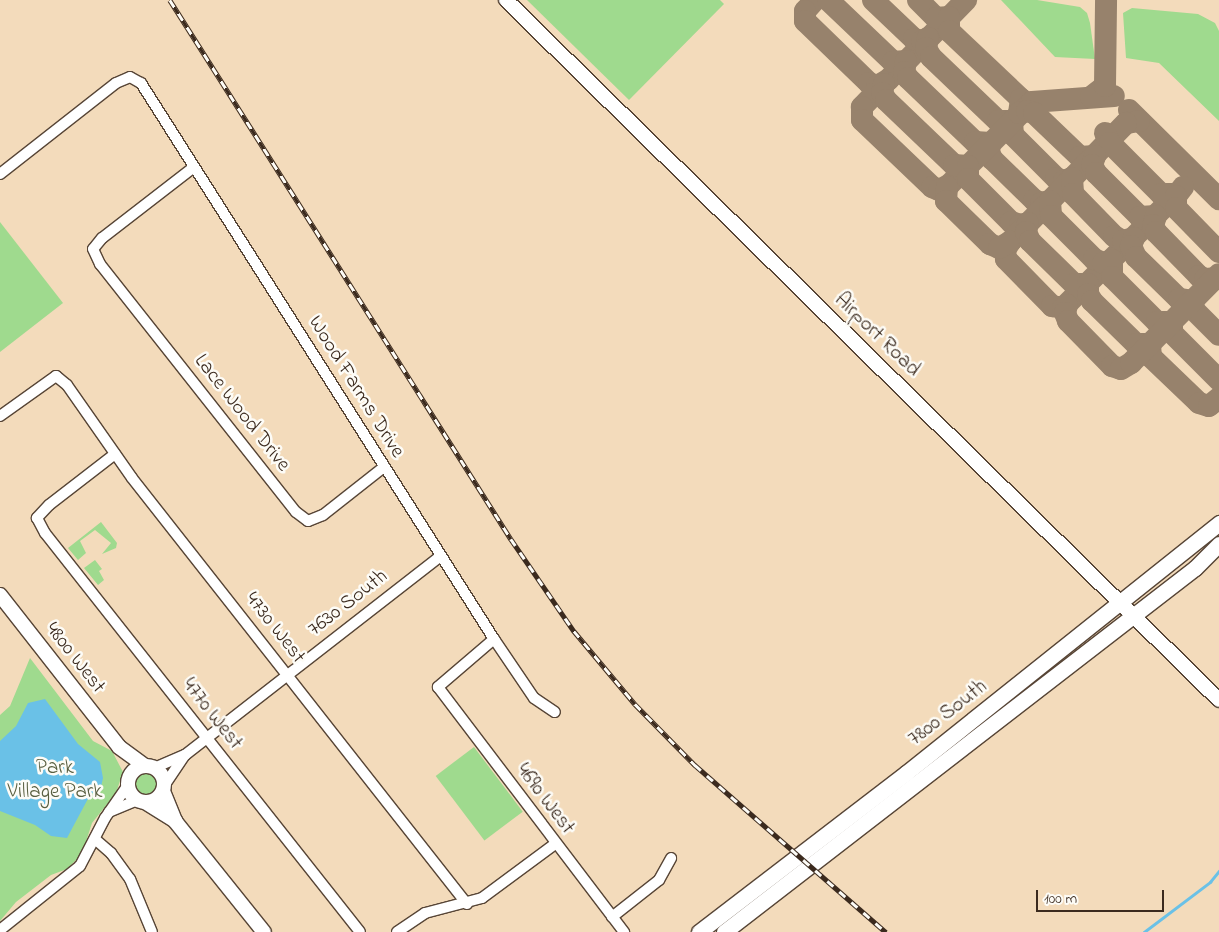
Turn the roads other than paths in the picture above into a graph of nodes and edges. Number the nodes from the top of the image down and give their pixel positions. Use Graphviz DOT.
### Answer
graph roads {
  1 [pos="506,0"];
  2 [pos="194,167"];
  3 [pos="0,174"];
  4 [pos="0,416"];
  5 [pos="115,454"];
  6 [pos="384,467"];
  7 [pos="1219,523"];
  8 [pos="1219,544"];
  9 [pos="441,556"];
  10 [pos="0,595"];
  11 [pos="1120,603"];
  12 [pos="1132,615"];
  13 [pos="494,639"];
  14 [pos="287,674"];
  15 [pos="1219,700"];
  16 [pos="555,712"];
  17 [pos="207,738"];
  18 [pos="119,747"];
  19 [pos="185,756"];
  20 [pos="150,767"];
  21 [pos="129,781"];
  22 [pos="163,788"];
  23 [pos="141,801"];
  24 [pos="110,812"];
  25 [pos="175,821"];
  26 [pos="96,840"];
  27 [pos="555,844"];
  28 [pos="671,858"];
  29 [pos="467,904"];
  30 [pos="612,917"];
  31 [pos="0,930"];
  32 [pos="152,932"];
  33 [pos="264,932"];
  34 [pos="360,932"];
  35 [pos="396,932"];
  36 [pos="624,932"];
  37 [pos="700,932"];
  38 [pos="724,932"];
  1 -- 11 [label="street, Airport Road"];
  2 -- 3 [label="street, Wood Farms Drive"];
  2 -- 6 [label="street, Wood Farms Drive"];
  2 -- 6 [label="street, Lace Wood Drive"];
  4 -- 5 [label="street, 4730 West"];
  5 -- 14 [label="street, 4730 West"];
  5 -- 17 [label="street, 4770 West"];
  6 -- 9 [label="street, Wood Farms Drive"];
  7 -- 11 [label="main road, 7800 South"];
  8 -- 12 [label="main road, 7800 South"];
  9 -- 13 [label="street, Wood Farms Drive"];
  9 -- 14 [label="street, 7630 South"];
  10 -- 18 [label="street, 4800 West"];
  11 -- 12 [label="street, Airport Road"];
  11 -- 37 [label="main road, 7800 South"];
  12 -- 15 [label="street, Airport Road"];
  12 -- 38 [label="main road, 7800 South"];
  13 -- 16 [label="street, Wood Farms Drive"];
  13 -- 27 [label="street, 4690 West"];
  14 -- 17 [label="street, 7630 South"];
  14 -- 29 [label="street, 4730 West"];
  17 -- 19 [label="street, 7630 South"];
  17 -- 34 [label="street, 4770 West"];
  18 -- 20 [label="street, 4800 West"];
  18 -- 21 [label="street, 4800 West"];
  19 -- 20 [label="street, 7630 South"];
  19 -- 22 [label="street, 7630 South"];
  20 -- 21 [label="street"];
  20 -- 22 [label="street, 4800 West"];
  21 -- 23 [label="street, 4800 West"];
  21 -- 24 [label="street"];
  22 -- 23 [label="street"];
  22 -- 25 [label="street, 4800 West"];
  23 -- 24 [label="street"];
  23 -- 25 [label="street, 4800 West"];
  24 -- 26 [label="street"];
  25 -- 33 [label="street, 4800 West"];
  26 -- 31 [label="street"];
  26 -- 32 [label="street"];
  27 -- 29 [label="street"];
  27 -- 30 [label="street, 4690 West"];
  28 -- 30 [label="street"];
  29 -- 35 [label="street"];
  30 -- 36 [label="street, 4690 West"];
}
